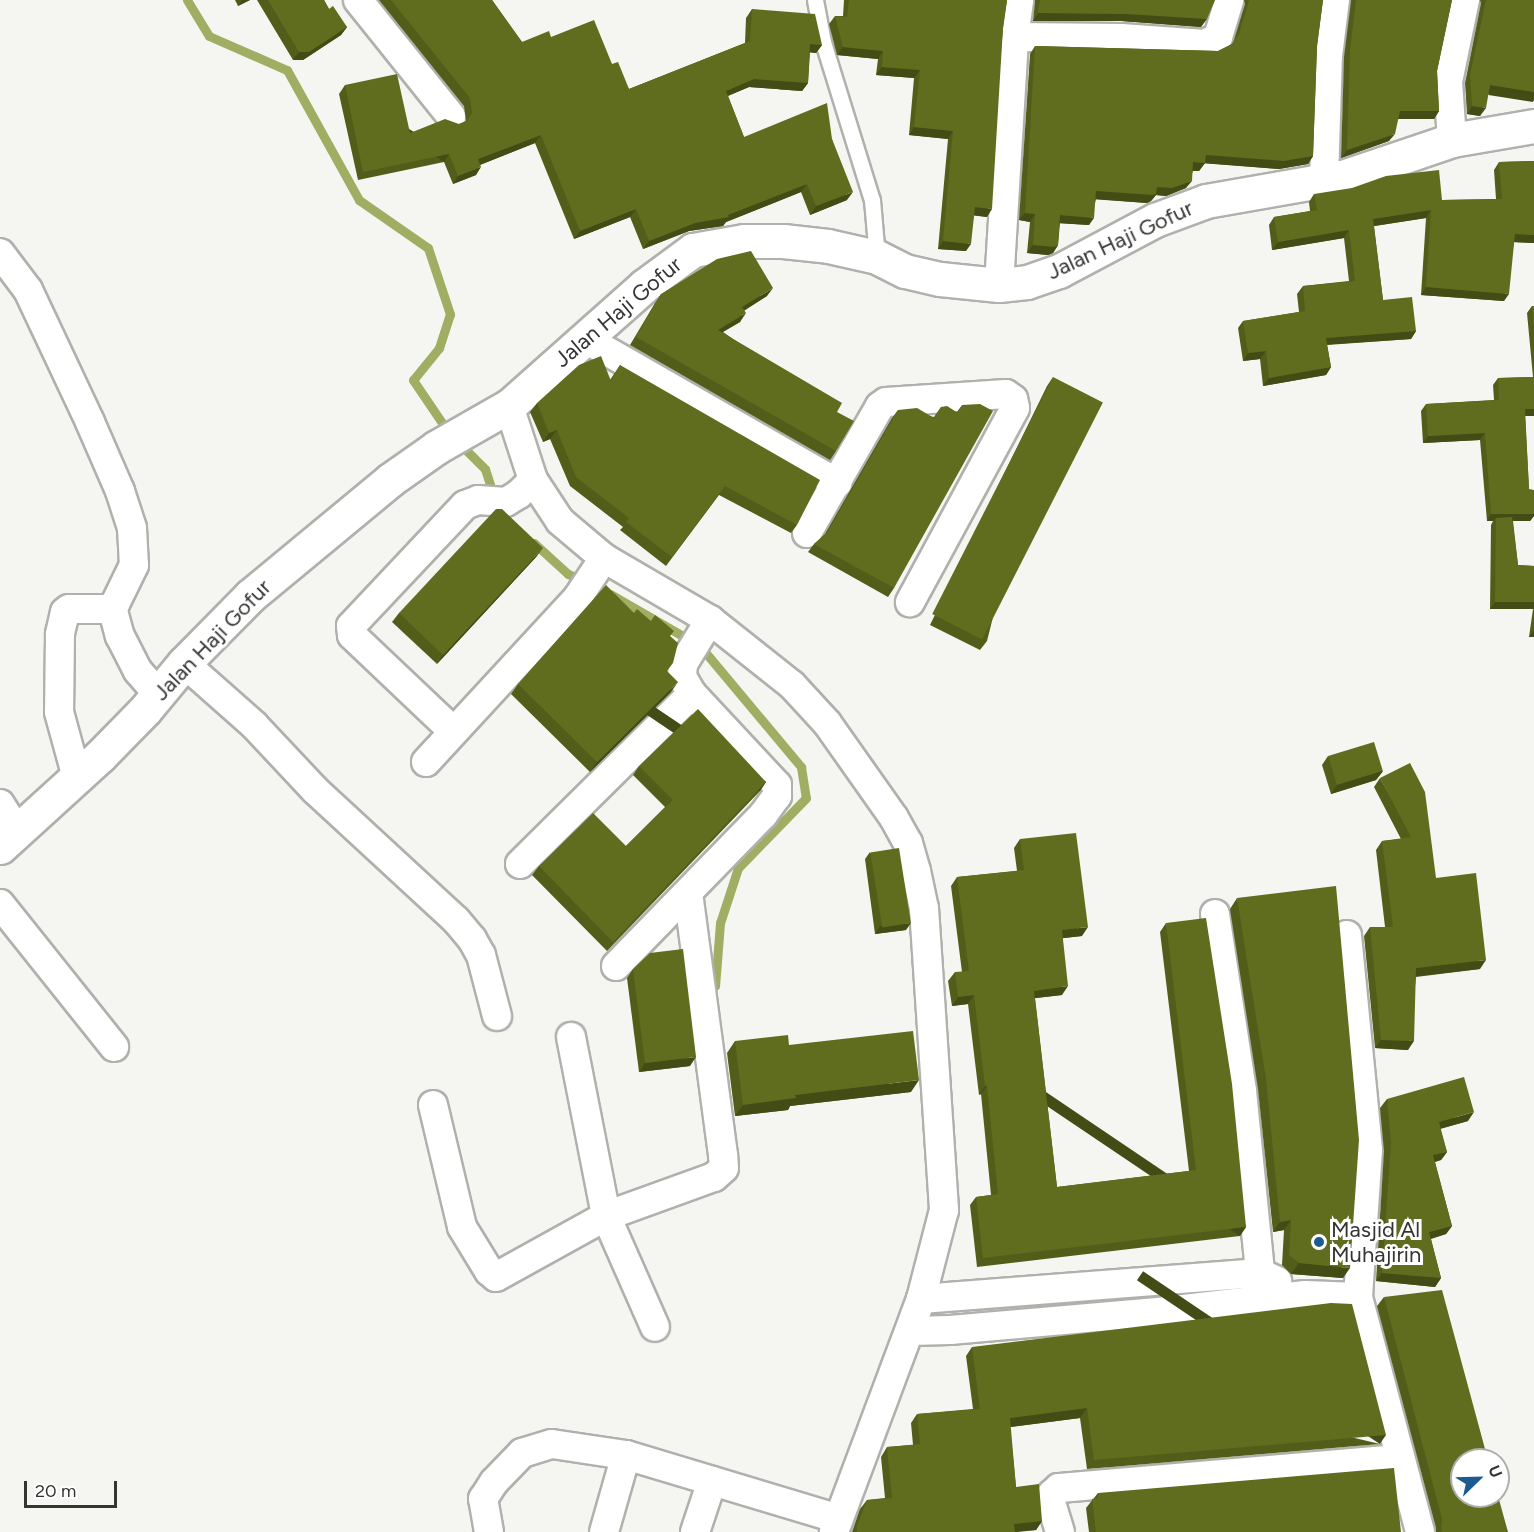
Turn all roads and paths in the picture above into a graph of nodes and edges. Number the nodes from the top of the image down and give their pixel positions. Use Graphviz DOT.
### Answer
graph roads {
  1 [pos="358,0"];
  2 [pos="815,0"];
  3 [pos="1019,0"];
  4 [pos="1229,0"];
  5 [pos="1335,0"];
  6 [pos="1465,0"];
  7 [pos="1014,37"];
  8 [pos="451,116"];
  9 [pos="1534,126"];
  10 [pos="1452,140"];
  11 [pos="1324,181"];
  12 [pos="0,253"];
  13 [pos="877,257"];
  14 [pos="999,285"];
  15 [pos="584,338"];
  16 [pos="509,406"];
  17 [pos="533,480"];
  18 [pos="837,483"];
  19 [pos="807,533"];
  20 [pos="595,572"];
  21 [pos="910,602"];
  22 [pos="112,607"];
  23 [pos="700,635"];
  24 [pos="184,663"];
  25 [pos="158,694"];
  26 [pos="692,694"];
  27 [pos="453,731"];
  28 [pos="426,762"];
  29 [pos="77,778"];
  30 [pos="0,804"];
  31 [pos="9,839"];
  32 [pos="520,864"];
  33 [pos="688,894"];
  34 [pos="0,903"];
  35 [pos="1215,914"];
  36 [pos="1347,935"];
  37 [pos="616,966"];
  38 [pos="497,1016"];
  39 [pos="571,1037"];
  40 [pos="114,1047"];
  41 [pos="433,1105"];
  42 [pos="606,1216"];
  43 [pos="1260,1273"];
  44 [pos="1164,1281"];
  45 [pos="1305,1295"];
  46 [pos="1358,1297"];
  47 [pos="921,1299"];
  48 [pos="1263,1302"];
  49 [pos="1167,1311"];
  50 [pos="655,1327"];
  51 [pos="910,1331"];
  52 [pos="626,1455"];
  53 [pos="1399,1459"];
  54 [pos="712,1481"];
  55 [pos="837,1526"];
  56 [pos="489,1532"];
  57 [pos="604,1532"];
  58 [pos="695,1532"];
  59 [pos="1060,1532"];
  60 [pos="1420,1532"];
  1 -- 8 [label="street"];
  2 -- 13 [label="lane"];
  3 -- 7 [label="street"];
  4 -- 7 [label="street"];
  5 -- 11 [label="street"];
  6 -- 10 [label="street"];
  7 -- 14 [label="street"];
  9 -- 10 [label="street, Jalan Haji Gofur"];
  10 -- 11 [label="street, Jalan Haji Gofur"];
  11 -- 14 [label="street, Jalan Haji Gofur"];
  12 -- 22 [label="street"];
  13 -- 14 [label="street, Jalan Haji Gofur"];
  13 -- 15 [label="street, Jalan Haji Gofur"];
  15 -- 16 [label="street, Jalan Haji Gofur"];
  15 -- 18 [label="street"];
  16 -- 17 [label="street"];
  16 -- 24 [label="street, Jalan Haji Gofur"];
  17 -- 20 [label="street"];
  17 -- 27 [label="street"];
  18 -- 19 [label="street"];
  18 -- 21 [label="street"];
  20 -- 23 [label="street"];
  20 -- 27 [label="street"];
  22 -- 25 [label="street"];
  22 -- 29 [label="street"];
  23 -- 26 [label="street"];
  23 -- 47 [label="street"];
  24 -- 25 [label="street, Jalan Haji Gofur"];
  24 -- 38 [label="street"];
  25 -- 29 [label="street, Jalan Haji Gofur"];
  26 -- 32 [label="street"];
  26 -- 33 [label="street"];
  27 -- 28 [label="street"];
  29 -- 31 [label="street, Jalan Haji Gofur"];
  30 -- 31 [label="street"];
  33 -- 37 [label="street"];
  33 -- 42 [label="street"];
  34 -- 40 [label="street"];
  35 -- 43 [label="street"];
  36 -- 46 [label="street"];
  39 -- 42 [label="street"];
  41 -- 42 [label="street"];
  42 -- 50 [label="street"];
  43 -- 44 [label="street"];
  43 -- 45 [label="street"];
  43 -- 48 [label="street"];
  44 -- 47 [label="street"];
  44 -- 49 [label="street"];
  45 -- 46 [label="street"];
  45 -- 48 [label="street"];
  46 -- 53 [label="street"];
  47 -- 51 [label="street"];
  48 -- 49 [label="street"];
  49 -- 51 [label="street"];
  51 -- 55 [label="street"];
  52 -- 54 [label="street"];
  52 -- 56 [label="street"];
  52 -- 57 [label="street"];
  53 -- 59 [label="street"];
  53 -- 60 [label="street"];
  54 -- 55 [label="street"];
  54 -- 58 [label="street"];
}
